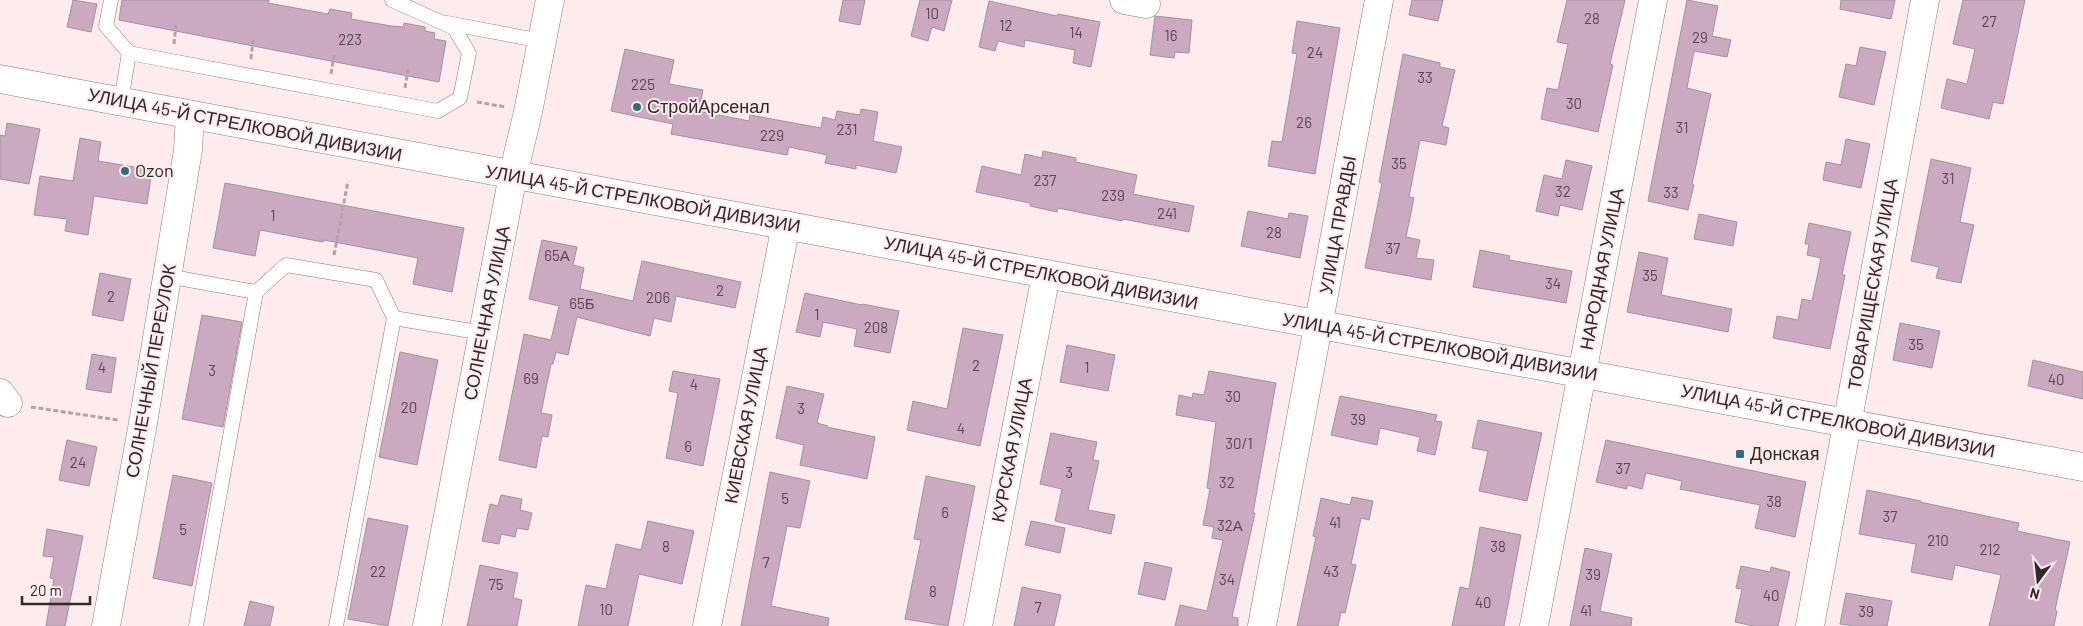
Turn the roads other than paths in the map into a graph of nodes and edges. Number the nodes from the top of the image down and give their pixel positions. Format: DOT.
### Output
graph roads {
  1 [pos="111,0"];
  2 [pos="392,0"];
  3 [pos="550,0"];
  4 [pos="1379,0"];
  5 [pos="1653,0"];
  6 [pos="1925,0"];
  7 [pos="438,21"];
  8 [pos="542,41"];
  9 [pos="130,54"];
  10 [pos="0,79"];
  11 [pos="121,101"];
  12 [pos="190,115"];
  13 [pos="513,175"];
  14 [pos="786,225"];
  15 [pos="1046,275"];
  16 [pos="167,276"];
  17 [pos="256,292"];
  18 [pos="394,318"];
  19 [pos="1319,325"];
  20 [pos="483,333"];
  21 [pos="1582,374"];
  22 [pos="1848,423"];
  23 [pos="2083,467"];
  24 [pos="106,626"];
  25 [pos="196,626"];
  26 [pos="336,626"];
  27 [pos="427,626"];
  28 [pos="707,626"];
  29 [pos="978,626"];
  30 [pos="1262,626"];
  31 [pos="1534,626"];
  32 [pos="1810,626"];
  1 -- 9 [label="lane"];
  2 -- 7 [label="lane"];
  3 -- 8 [label="street, СОЛНЕЧНАЯ УЛИЦА"];
  4 -- 19 [label="street, УЛИЦА ПРАВДЫ"];
  5 -- 21 [label="street, НАРОДНАЯ УЛИЦА"];
  6 -- 22 [label="street, ТОВАРИЩЕСКАЯ УЛИЦА"];
  7 -- 8 [label="lane"];
  7 -- 9 [label="lane"];
  8 -- 13 [label="street, СОЛНЕЧНАЯ УЛИЦА"];
  9 -- 11 [label="lane"];
  10 -- 11 [label="street, УЛИЦА 45-Й СТРЕЛКОВОЙ ДИВИЗИИ"];
  11 -- 12 [label="street, УЛИЦА 45-Й СТРЕЛКОВОЙ ДИВИЗИИ"];
  12 -- 13 [label="street, УЛИЦА 45-Й СТРЕЛКОВОЙ ДИВИЗИИ"];
  12 -- 16 [label="street, СОЛНЕЧНЫЙ ПЕРЕУЛОК"];
  13 -- 14 [label="street, УЛИЦА 45-Й СТРЕЛКОВОЙ ДИВИЗИИ"];
  13 -- 20 [label="street, СОЛНЕЧНАЯ УЛИЦА"];
  14 -- 15 [label="street, УЛИЦА 45-Й СТРЕЛКОВОЙ ДИВИЗИИ"];
  14 -- 28 [label="street, КИЕВСКАЯ УЛИЦА"];
  15 -- 19 [label="street, УЛИЦА 45-Й СТРЕЛКОВОЙ ДИВИЗИИ"];
  15 -- 29 [label="street, КУРСКАЯ УЛИЦА"];
  16 -- 17 [label="lane"];
  16 -- 24 [label="street, СОЛНЕЧНЫЙ ПЕРЕУЛОК"];
  17 -- 18 [label="lane"];
  17 -- 25 [label="lane"];
  18 -- 20 [label="lane"];
  18 -- 26 [label="lane"];
  19 -- 21 [label="street, УЛИЦА 45-Й СТРЕЛКОВОЙ ДИВИЗИИ"];
  19 -- 30 [label="street, УЛИЦА ПРАВДЫ"];
  20 -- 27 [label="street, СОЛНЕЧНАЯ УЛИЦА"];
  21 -- 22 [label="street, УЛИЦА 45-Й СТРЕЛКОВОЙ ДИВИЗИИ"];
  21 -- 31 [label="street, НАРОДНАЯ УЛИЦА"];
  22 -- 23 [label="street, УЛИЦА 45-Й СТРЕЛКОВОЙ ДИВИЗИИ"];
  22 -- 32 [label="street, ТОВАРИЩЕСКАЯ УЛИЦА"];
}
